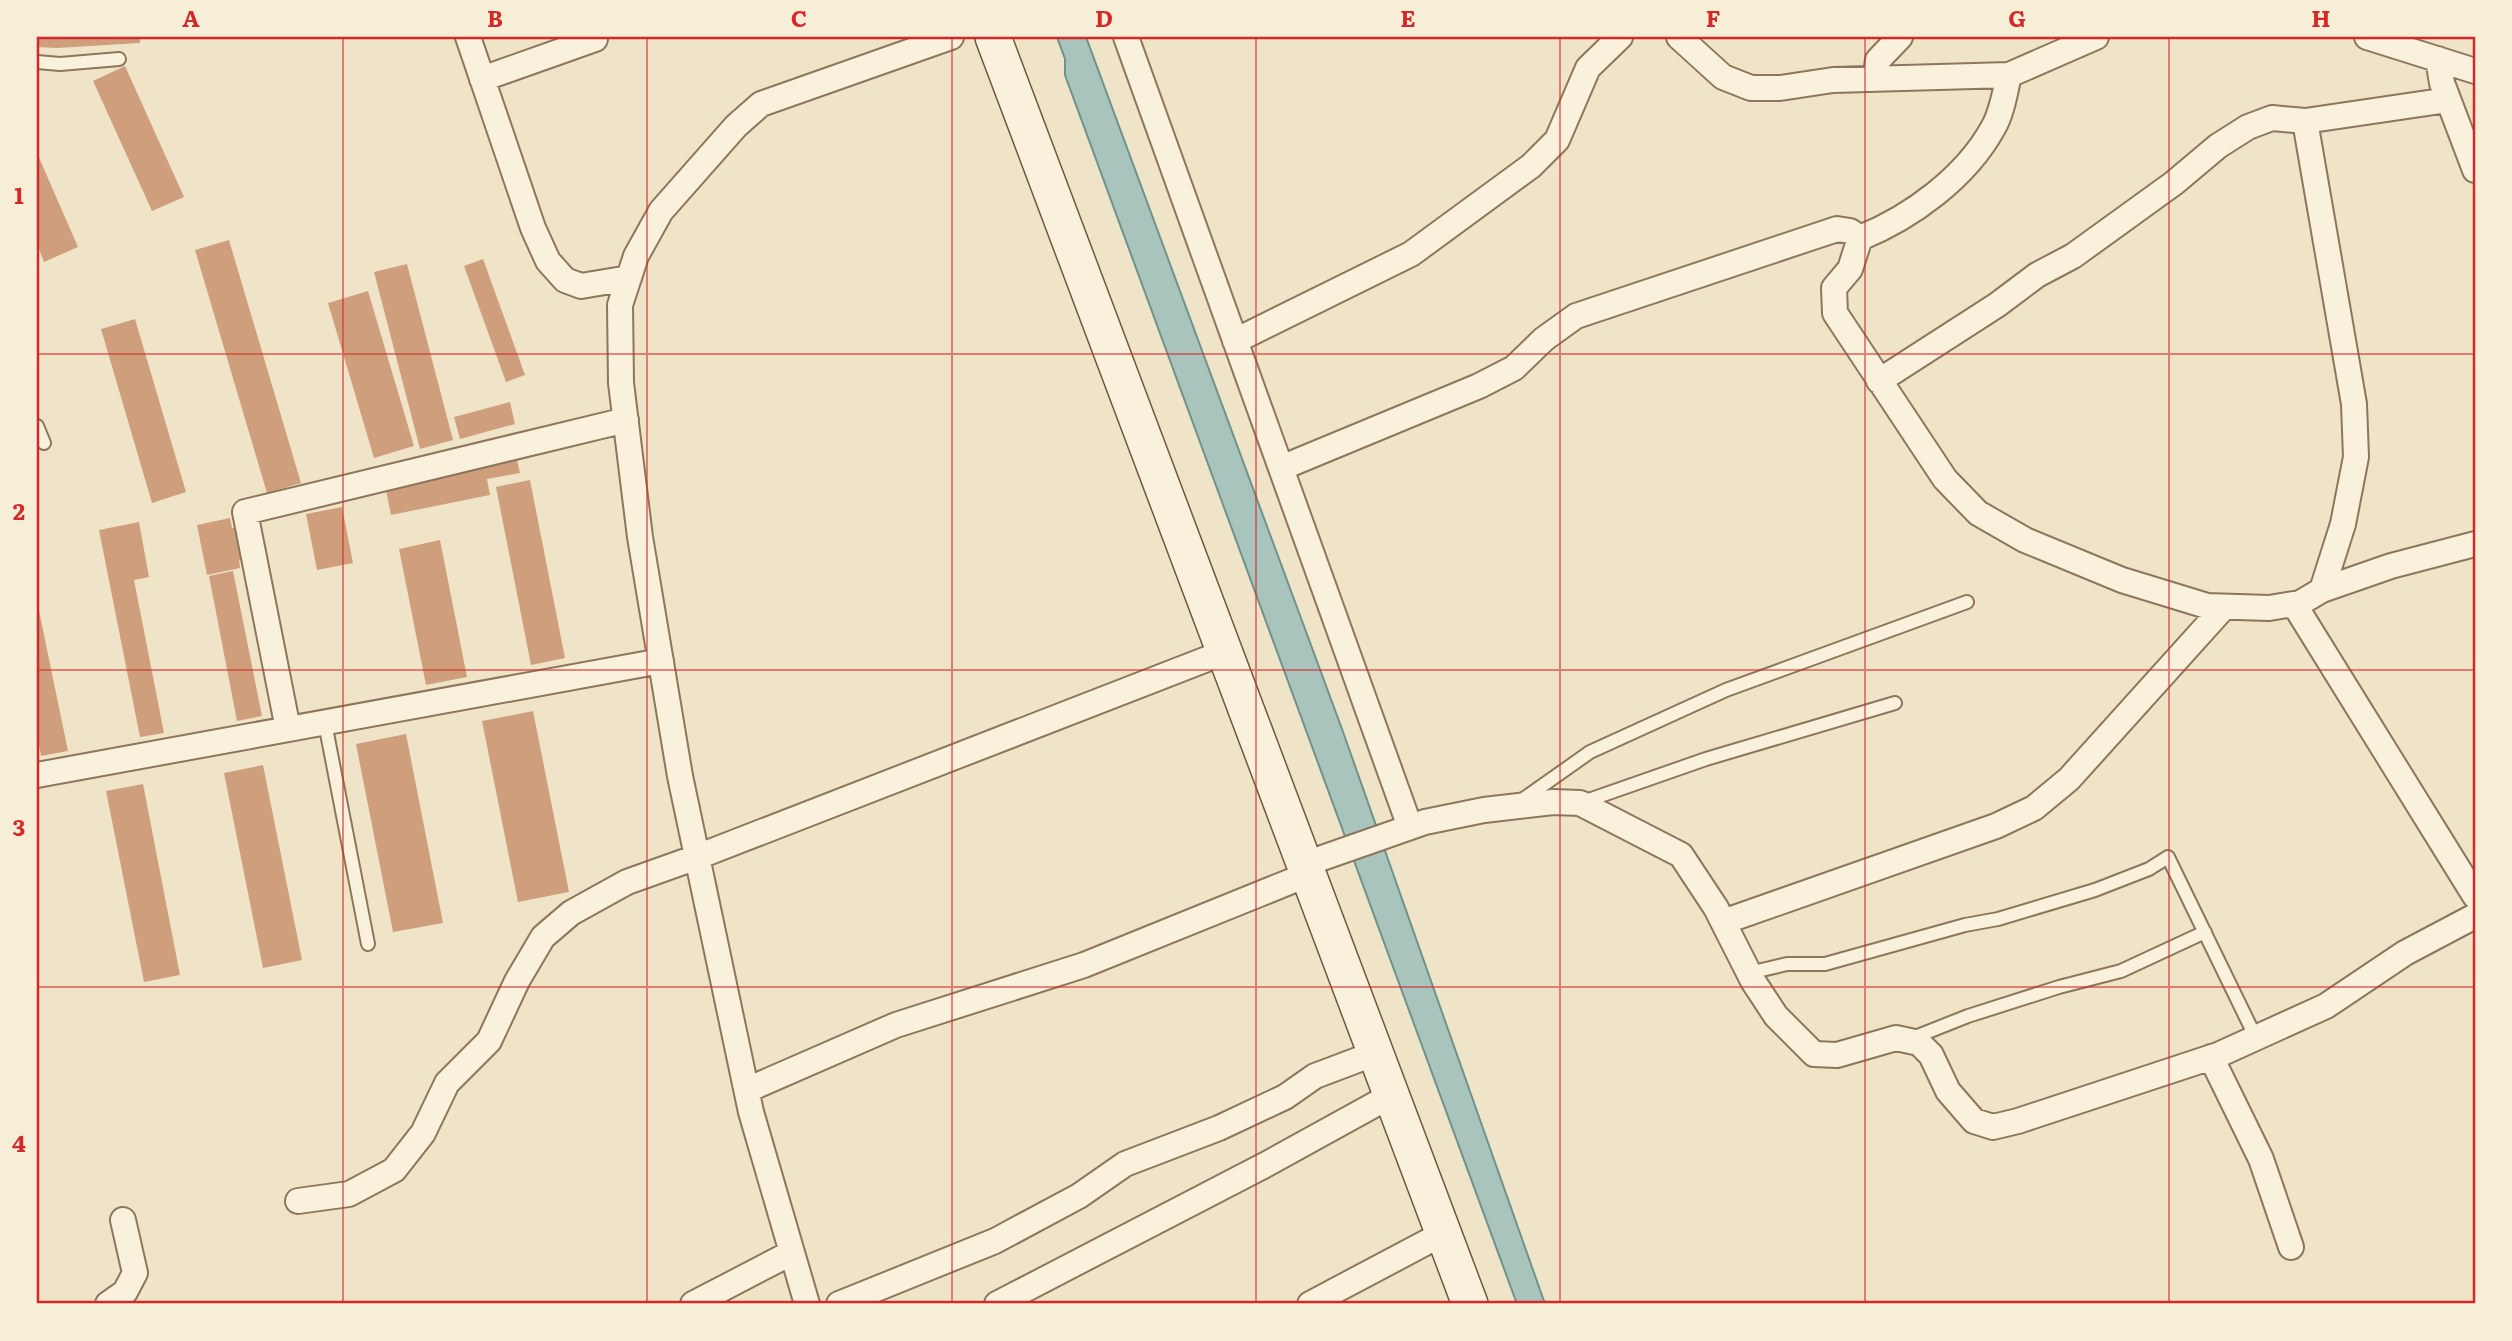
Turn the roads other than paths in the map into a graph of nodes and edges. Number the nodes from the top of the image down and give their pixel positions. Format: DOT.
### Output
graph roads {
  1 [pos="468,37"];
  2 [pos="951,37"];
  3 [pos="993,37"];
  4 [pos="1126,37"];
  5 [pos="1620,37"];
  6 [pos="1679,37"];
  7 [pos="1900,37"];
  8 [pos="2096,37"];
  9 [pos="2367,37"];
  10 [pos="595,39"];
  11 [pos="119,59"];
  12 [pos="2438,59"];
  13 [pos="37,62"];
  14 [pos="2475,71"];
  15 [pos="2009,75"];
  16 [pos="482,79"];
  17 [pos="1875,79"];
  18 [pos="2448,100"];
  19 [pos="2305,121"];
  20 [pos="2475,170"];
  21 [pos="1860,237"];
  22 [pos="629,278"];
  23 [pos="1236,341"];
  24 [pos="1879,381"];
  25 [pos="626,420"];
  26 [pos="37,426"];
  27 [pos="44,443"];
  28 [pos="1281,468"];
  29 [pos="2475,544"];
  30 [pos="2322,590"];
  31 [pos="1967,602"];
  32 [pos="2294,604"];
  33 [pos="2224,607"];
  34 [pos="1225,652"];
  35 [pos="661,662"];
  36 [pos="1895,703"];
  37 [pos="325,723"];
  38 [pos="288,729"];
  39 [pos="37,775"];
  40 [pos="1580,803"];
  41 [pos="1514,807"];
  42 [pos="1410,827"];
  43 [pos="697,857"];
  44 [pos="1307,869"];
  45 [pos="2475,896"];
  46 [pos="2475,916"];
  47 [pos="1723,922"];
  48 [pos="2204,932"];
  49 [pos="368,944"];
  50 [pos="1749,973"];
  51 [pos="2256,1038"];
  52 [pos="1906,1040"];
  53 [pos="1376,1053"];
  54 [pos="2211,1057"];
  55 [pos="747,1090"];
  56 [pos="1392,1095"];
  57 [pos="298,1201"];
  58 [pos="123,1220"];
  59 [pos="1444,1233"];
  60 [pos="2291,1247"];
  61 [pos="791,1253"];
  62 [pos="108,1304"];
  63 [pos="693,1304"];
  64 [pos="807,1304"];
  65 [pos="839,1304"];
  66 [pos="997,1304"];
  67 [pos="1310,1304"];
  68 [pos="1470,1304"];
  1 -- 16 [label="street"];
  2 -- 22 [label="street"];
  3 -- 34 [label="main road"];
  4 -- 23 [label="street"];
  5 -- 23 [label="street"];
  6 -- 17 [label="street"];
  7 -- 17 [label="street"];
  8 -- 15 [label="street"];
  9 -- 12 [label="street"];
  10 -- 16 [label="street"];
  11 -- 13 [label="lane"];
  12 -- 14 [label="street"];
  12 -- 18 [label="street"];
  15 -- 17 [label="street"];
  15 -- 21 [label="street"];
  16 -- 22 [label="street"];
  18 -- 19 [label="street"];
  18 -- 20 [label="street"];
  19 -- 24 [label="street"];
  19 -- 30 [label="street"];
  21 -- 24 [label="street"];
  21 -- 28 [label="street"];
  22 -- 25 [label="street"];
  23 -- 28 [label="street"];
  24 -- 33 [label="street"];
  25 -- 35 [label="street"];
  25 -- 38 [label="street"];
  26 -- 27 [label="lane"];
  28 -- 42 [label="street"];
  29 -- 30 [label="street"];
  30 -- 32 [label="street"];
  31 -- 41 [label="lane"];
  32 -- 33 [label="street"];
  32 -- 45 [label="street"];
  33 -- 47 [label="street"];
  34 -- 43 [label="street"];
  34 -- 44 [label="main road"];
  35 -- 37 [label="street"];
  35 -- 43 [label="street"];
  36 -- 40 [label="lane"];
  37 -- 38 [label="street"];
  37 -- 49 [label="lane"];
  38 -- 39 [label="street"];
  40 -- 41 [label="street"];
  40 -- 47 [label="street"];
  41 -- 42 [label="street"];
  42 -- 44 [label="street"];
  43 -- 55 [label="street"];
  43 -- 57 [label="street"];
  44 -- 53 [label="main road"];
  44 -- 55 [label="street"];
  46 -- 51 [label="street"];
  47 -- 50 [label="street"];
  48 -- 50 [label="lane"];
  48 -- 51 [label="lane"];
  48 -- 52 [label="lane"];
  50 -- 52 [label="street"];
  51 -- 54 [label="street"];
  52 -- 54 [label="street"];
  53 -- 56 [label="main road"];
  53 -- 65 [label="street"];
  54 -- 60 [label="street"];
  55 -- 61 [label="street"];
  56 -- 59 [label="main road"];
  56 -- 66 [label="street"];
  58 -- 62 [label="street"];
  59 -- 67 [label="street"];
  59 -- 68 [label="main road"];
  61 -- 63 [label="street"];
  61 -- 64 [label="street"];
}
